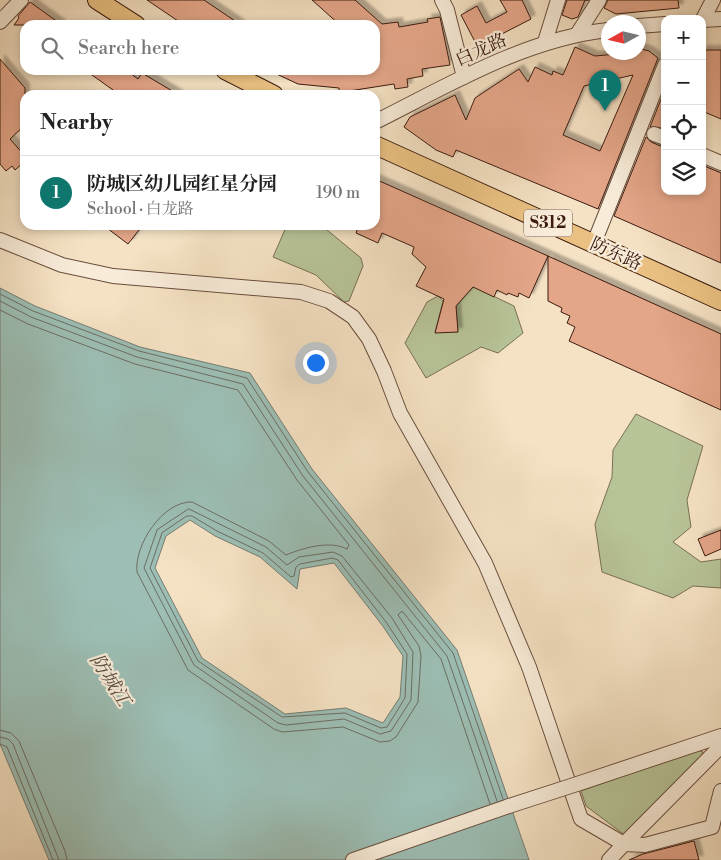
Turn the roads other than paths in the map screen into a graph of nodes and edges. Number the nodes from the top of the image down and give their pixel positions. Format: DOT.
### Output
graph roads {
  1 [pos="21,0"];
  2 [pos="97,0"];
  3 [pos="442,0"];
  4 [pos="558,0"];
  5 [pos="600,0"];
  6 [pos="713,0"];
  7 [pos="705,15"];
  8 [pos="721,19"];
  9 [pos="128,20"];
  10 [pos="706,20"];
  11 [pos="0,22"];
  12 [pos="661,24"];
  13 [pos="646,25"];
  14 [pos="601,31"];
  15 [pos="578,33"];
  16 [pos="545,42"];
  17 [pos="234,75"];
  18 [pos="661,75"];
  19 [pos="464,77"];
  20 [pos="264,90"];
  21 [pos="380,119"];
  22 [pos="380,147"];
  23 [pos="706,157"];
  24 [pos="721,163"];
  25 [pos="0,240"];
  26 [pos="594,243"];
  27 [pos="721,301"];
  28 [pos="721,736"];
  29 [pos="721,746"];
  30 [pos="721,791"];
  31 [pos="624,844"];
  32 [pos="353,860"];
  33 [pos="609,860"];
  1 -- 11 [label="street"];
  2 -- 9 [label="main road"];
  3 -- 19 [label="street"];
  4 -- 16 [label="street"];
  5 -- 15 [label="street"];
  6 -- 7 [label="street"];
  8 -- 10 [label="street"];
  12 -- 13 [label="street"];
  14 -- 15 [label="street, 白龙路"];
  15 -- 16 [label="street, 白龙路"];
  16 -- 19 [label="street, 白龙路"];
  17 -- 20 [label="main road"];
  18 -- 26 [label="street"];
  19 -- 21 [label="street, 白龙路"];
  22 -- 26 [label="main road, 防东路 / S312"];
  23 -- 24 [label="street"];
  25 -- 31 [label="street"];
  26 -- 27 [label="main road, 防东路 / S312"];
  28 -- 32 [label="street, bridge"];
  29 -- 31 [label="street"];
  30 -- 31 [label="street"];
  31 -- 33 [label="street"];
}
